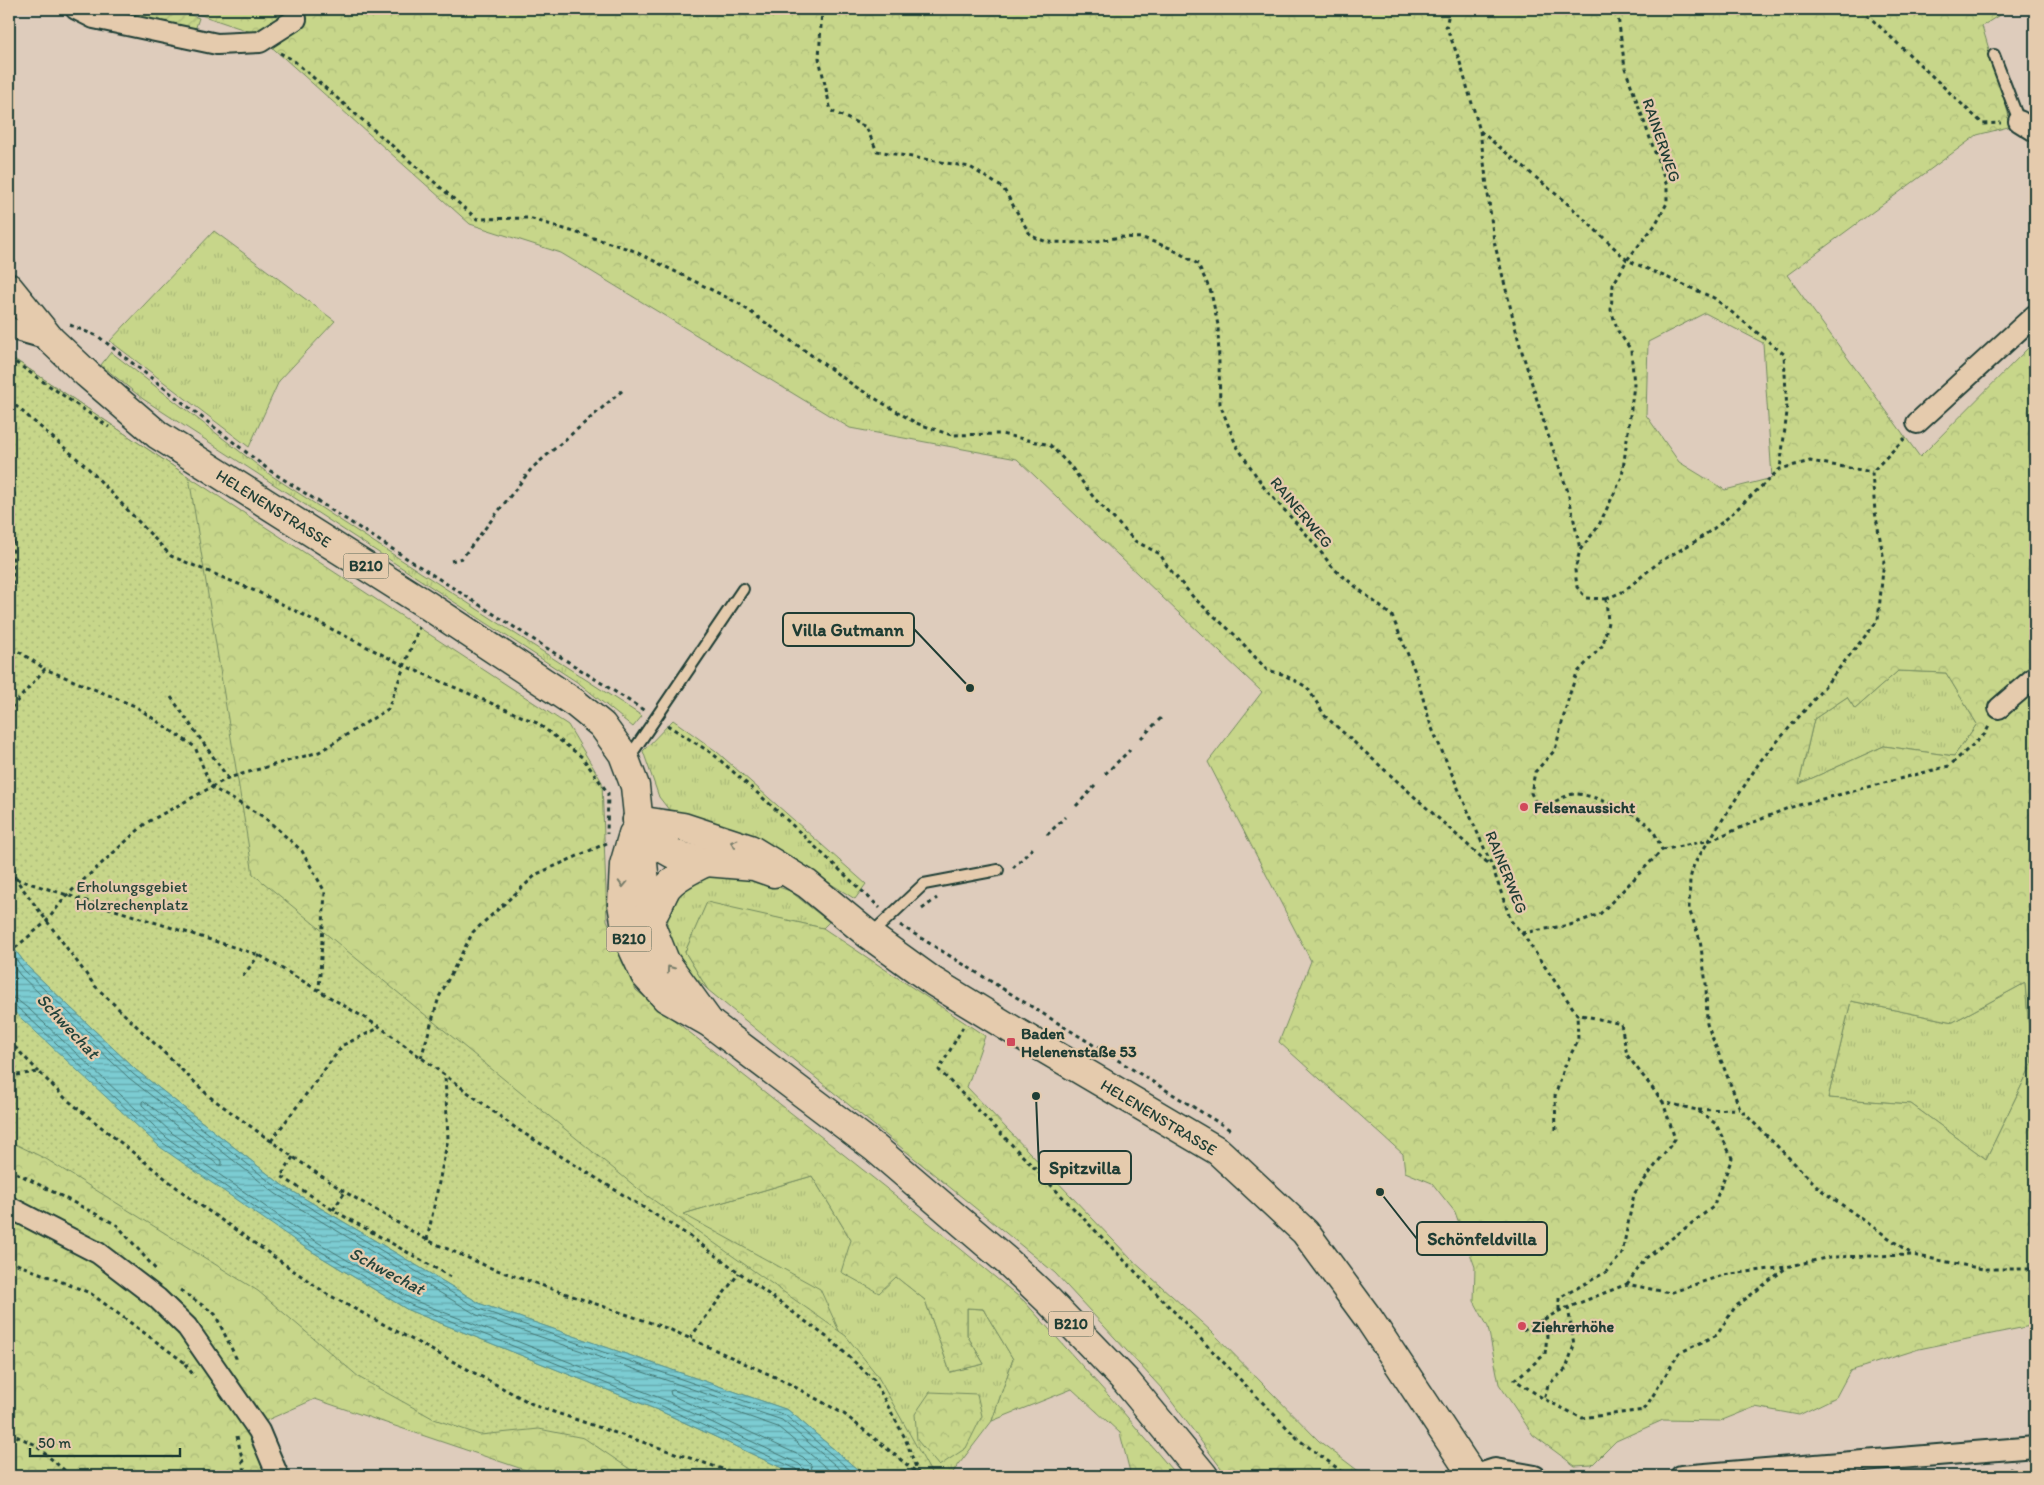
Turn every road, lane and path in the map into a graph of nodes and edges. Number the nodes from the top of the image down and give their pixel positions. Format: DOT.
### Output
graph roads {
  1 [pos="76,9"];
  2 [pos="822,9"];
  3 [pos="1450,9"];
  4 [pos="1617,9"];
  5 [pos="1861,9"];
  6 [pos="296,19"];
  7 [pos="260,42"];
  8 [pos="1994,55"];
  9 [pos="2027,126"];
  10 [pos="1480,131"];
  11 [pos="9,252"];
  12 [pos="1627,260"];
  13 [pos="12,277"];
  14 [pos="2035,315"];
  15 [pos="9,328"];
  16 [pos="60,332"];
  17 [pos="9,339"];
  18 [pos="9,358"];
  19 [pos="623,390"];
  20 [pos="9,400"];
  21 [pos="1917,423"];
  22 [pos="112,429"];
  23 [pos="9,453"];
  24 [pos="1780,470"];
  25 [pos="1872,472"];
  26 [pos="1580,550"];
  27 [pos="451,561"];
  28 [pos="743,590"];
  29 [pos="1606,599"];
  30 [pos="427,605"];
  31 [pos="12,647"];
  32 [pos="403,665"];
  33 [pos="45,669"];
  34 [pos="2035,677"];
  35 [pos="171,697"];
  36 [pos="11,708"];
  37 [pos="1999,708"];
  38 [pos="1162,717"];
  39 [pos="656,718"];
  40 [pos="1141,738"];
  41 [pos="1130,750"];
  42 [pos="626,762"];
  43 [pos="1105,774"];
  44 [pos="228,778"];
  45 [pos="1095,786"];
  46 [pos="211,787"];
  47 [pos="1076,806"];
  48 [pos="1064,817"];
  49 [pos="637,820"];
  50 [pos="1047,835"];
  51 [pos="1711,840"];
  52 [pos="1662,850"];
  53 [pos="706,862"];
  54 [pos="1492,866"];
  55 [pos="9,870"];
  56 [pos="998,870"];
  57 [pos="16,879"];
  58 [pos="807,884"];
  59 [pos="68,895"];
  60 [pos="889,917"];
  61 [pos="649,921"];
  62 [pos="46,922"];
  63 [pos="1522,933"];
  64 [pos="869,935"];
  65 [pos="9,953"];
  66 [pos="259,955"];
  67 [pos="244,976"];
  68 [pos="319,991"];
  69 [pos="974,1007"];
  70 [pos="1577,1014"];
  71 [pos="710,1023"];
  72 [pos="380,1027"];
  73 [pos="9,1041"];
  74 [pos="421,1058"];
  75 [pos="38,1072"];
  76 [pos="444,1075"];
  77 [pos="9,1076"];
  78 [pos="1663,1102"];
  79 [pos="1740,1109"];
  80 [pos="1697,1110"];
  81 [pos="1556,1130"];
  82 [pos="1235,1134"];
  83 [pos="271,1141"];
  84 [pos="293,1157"];
  85 [pos="345,1192"];
  86 [pos="9,1207"];
  87 [pos="333,1210"];
  88 [pos="426,1240"];
  89 [pos="1913,1255"];
  90 [pos="9,1261"];
  91 [pos="1786,1267"];
  92 [pos="2035,1269"];
  93 [pos="739,1272"];
  94 [pos="451,1277"];
  95 [pos="1627,1284"];
  96 [pos="1568,1307"];
  97 [pos="1559,1311"];
  98 [pos="1541,1320"];
  99 [pos="1524,1331"];
  100 [pos="690,1339"];
  101 [pos="181,1360"];
  102 [pos="1544,1399"];
  103 [pos="235,1431"];
  104 [pos="9,1433"];
  105 [pos="2035,1447"];
  106 [pos="918,1473"];
  107 [pos="71,1476"];
  108 [pos="246,1476"];
  109 [pos="278,1476"];
  110 [pos="743,1476"];
  111 [pos="921,1476"];
  112 [pos="1204,1476"];
  113 [pos="1348,1476"];
  114 [pos="1473,1476"];
  115 [pos="1535,1476"];
  116 [pos="1681,1476"];
  1 -- 7 [label="street"];
  2 -- 54 [label="path, RAINERWEG"];
  3 -- 10 [label="path"];
  4 -- 12 [label="path, RAINERWEG"];
  5 -- 9 [label="path"];
  6 -- 7 [label="street"];
  7 -- 54 [label="path"];
  8 -- 9 [label="lane"];
  10 -- 12 [label="path"];
  10 -- 26 [label="path"];
  11 -- 13 [label="path"];
  12 -- 24 [label="path"];
  12 -- 26 [label="path, RAINERWEG"];
  13 -- 16 [label="main road, HELENENSTRASSE / B210"];
  14 -- 21 [label="street"];
  15 -- 16 [label="street"];
  16 -- 17 [label="street"];
  16 -- 30 [label="main road, HELENENSTRASSE / B210"];
  16 -- 39 [label="path"];
  18 -- 22 [label="path"];
  19 -- 27 [label="path"];
  20 -- 32 [label="path"];
  21 -- 25 [label="path"];
  23 -- 31 [label="path"];
  24 -- 25 [label="path"];
  24 -- 29 [label="path"];
  25 -- 51 [label="path"];
  26 -- 29 [label="path, RAINERWEG"];
  28 -- 39 [label="lane"];
  29 -- 52 [label="path"];
  30 -- 32 [label="path"];
  30 -- 42 [label="main road, HELENENSTRASSE / B210"];
  31 -- 33 [label="path"];
  31 -- 36 [label="path"];
  32 -- 44 [label="path"];
  32 -- 74 [label="path"];
  33 -- 36 [label="path"];
  33 -- 46 [label="path"];
  34 -- 37 [label="street"];
  35 -- 44 [label="path"];
  36 -- 57 [label="path"];
  37 -- 51 [label="path"];
  38 -- 40 [label="path"];
  39 -- 42 [label="lane"];
  39 -- 60 [label="path"];
  41 -- 43 [label="path"];
  42 -- 49 [label="main road, HELENENSTRASSE / B210"];
  44 -- 46 [label="path"];
  45 -- 47 [label="path"];
  46 -- 59 [label="path"];
  46 -- 68 [label="path"];
  48 -- 50 [label="path"];
  49 -- 53 [label="main road, HELENENSTRASSE"];
  58 -- 49 [label="main road, HELENENSTRASSE, one-way"];
  49 -- 61 [label="main road, HELENENSTRASSE / B210"];
  49 -- 71 [label="main road, B210, one-way"];
  51 -- 52 [label="path"];
  51 -- 79 [label="path"];
  52 -- 63 [label="path, RAINERWEG"];
  53 -- 58 [label="main road, HELENENSTRASSE"];
  53 -- 61 [label="main road"];
  54 -- 63 [label="path, RAINERWEG"];
  55 -- 57 [label="path"];
  56 -- 60 [label="lane"];
  57 -- 59 [label="path"];
  57 -- 62 [label="path"];
  58 -- 64 [label="main road, HELENENSTRASSE"];
  59 -- 62 [label="path"];
  59 -- 66 [label="path"];
  60 -- 64 [label="lane"];
  60 -- 82 [label="path"];
  71 -- 61 [label="main road, B210, one-way"];
  62 -- 65 [label="path"];
  62 -- 83 [label="path"];
  63 -- 70 [label="path"];
  64 -- 69 [label="main road, HELENENSTRASSE"];
  66 -- 67 [label="path"];
  66 -- 68 [label="path"];
  68 -- 72 [label="path"];
  69 -- 113 [label="path"];
  69 -- 114 [label="main road, HELENENSTRASSE"];
  70 -- 78 [label="path"];
  70 -- 81 [label="path"];
  71 -- 112 [label="main road, B210"];
  72 -- 74 [label="path"];
  72 -- 83 [label="path"];
  73 -- 75 [label="path"];
  74 -- 76 [label="path"];
  75 -- 77 [label="path"];
  75 -- 110 [label="path"];
  76 -- 88 [label="path"];
  76 -- 93 [label="path"];
  78 -- 80 [label="path"];
  78 -- 97 [label="path"];
  79 -- 80 [label="path"];
  79 -- 89 [label="path"];
  80 -- 95 [label="path"];
  83 -- 84 [label="path"];
  84 -- 85 [label="path"];
  84 -- 87 [label="path"];
  85 -- 87 [label="path"];
  85 -- 88 [label="path"];
  86 -- 109 [label="street"];
  87 -- 94 [label="path"];
  88 -- 100 [label="path"];
  89 -- 91 [label="path"];
  89 -- 92 [label="path"];
  90 -- 101 [label="path"];
  91 -- 95 [label="path"];
  91 -- 102 [label="path"];
  93 -- 100 [label="path"];
  93 -- 106 [label="path"];
  95 -- 96 [label="path"];
  96 -- 97 [label="path"];
  96 -- 102 [label="path"];
  97 -- 98 [label="path"];
  98 -- 99 [label="path"];
  98 -- 102 [label="path"];
  100 -- 106 [label="path"];
  103 -- 108 [label="path"];
  104 -- 107 [label="path"];
  105 -- 116 [label="street"];
  106 -- 111 [label="path"];
  114 -- 115 [label="street"];
}
